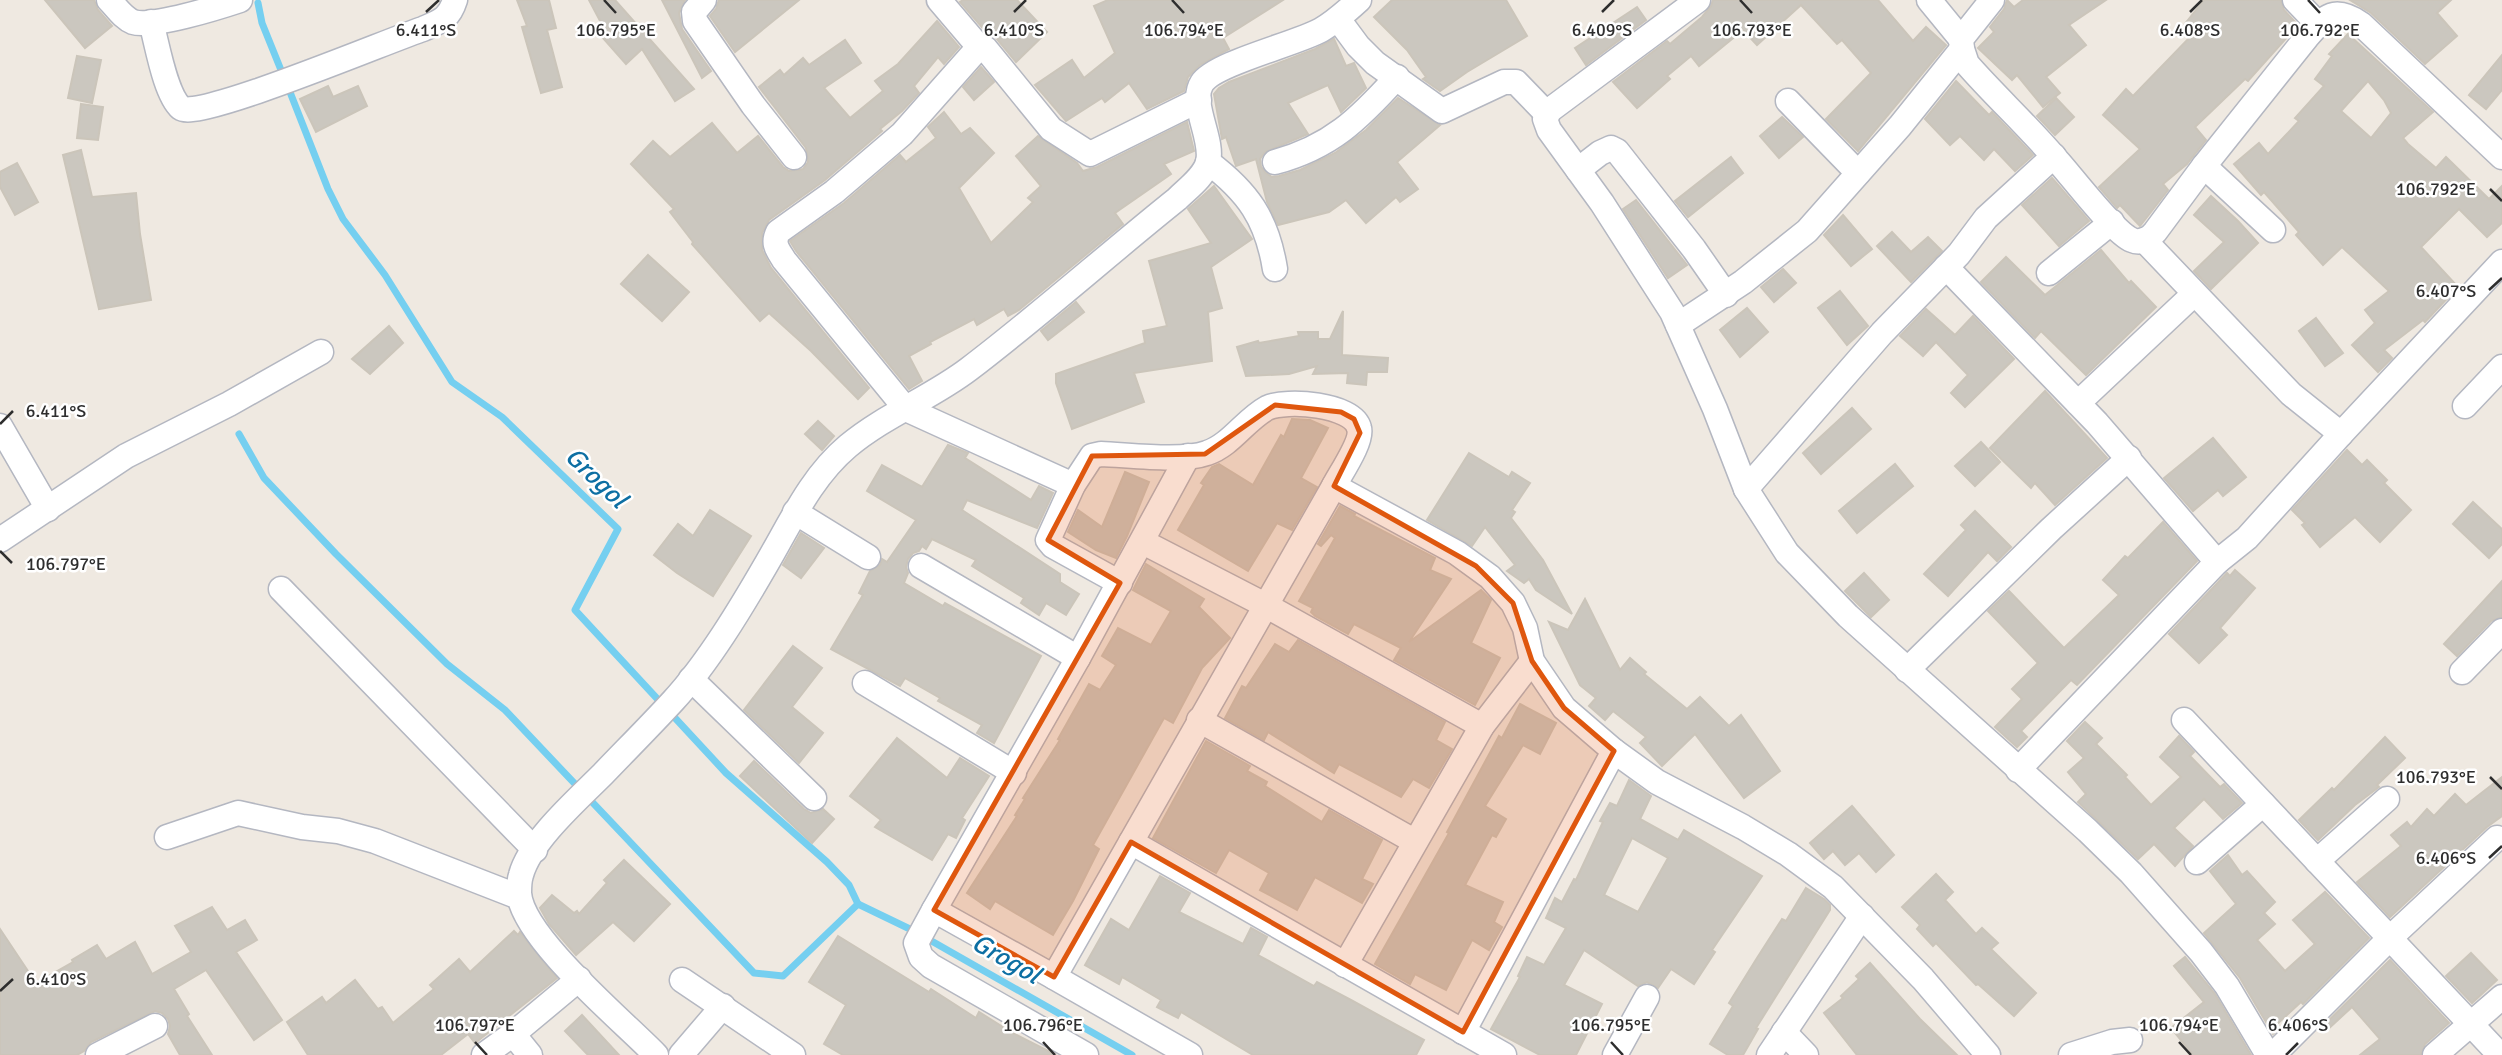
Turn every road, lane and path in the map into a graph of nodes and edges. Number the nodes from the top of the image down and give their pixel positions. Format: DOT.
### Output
graph roads {
  1 [pos="109,0"];
  2 [pos="240,0"];
  3 [pos="455,0"];
  4 [pos="704,0"];
  5 [pos="939,0"];
  6 [pos="1359,0"];
  7 [pos="1698,0"];
  8 [pos="1928,0"];
  9 [pos="1992,0"];
  10 [pos="2295,0"];
  11 [pos="1338,19"];
  12 [pos="151,22"];
  13 [pos="2318,24"];
  14 [pos="1961,44"];
  15 [pos="979,47"];
  16 [pos="1397,78"];
  17 [pos="1199,100"];
  18 [pos="1788,101"];
  19 [pos="1546,113"];
  20 [pos="2054,156"];
  21 [pos="794,157"];
  22 [pos="2502,157"];
  23 [pos="1208,162"];
  24 [pos="1275,162"];
  25 [pos="2204,166"];
  26 [pos="1578,170"];
  27 [pos="1858,173"];
  28 [pos="2112,222"];
  29 [pos="2273,230"];
  30 [pos="2144,240"];
  31 [pos="2502,262"];
  32 [pos="1946,267"];
  33 [pos="1275,270"];
  34 [pos="2049,273"];
  35 [pos="2194,294"];
  36 [pos="1726,295"];
  37 [pos="1678,325"];
  38 [pos="321,352"];
  39 [pos="2502,367"];
  40 [pos="2078,403"];
  41 [pos="2465,406"];
  42 [pos="906,409"];
  43 [pos="0,426"];
  44 [pos="2341,434"];
  45 [pos="1188,456"];
  46 [pos="2129,458"];
  47 [pos="1073,485"];
  48 [pos="1334,486"];
  49 [pos="1746,489"];
  50 [pos="48,509"];
  51 [pos="795,512"];
  52 [pos="0,540"];
  53 [pos="1143,542"];
  54 [pos="868,556"];
  55 [pos="2217,562"];
  56 [pos="921,566"];
  57 [pos="1120,583"];
  58 [pos="281,589"];
  59 [pos="1265,605"];
  60 [pos="2502,631"];
  61 [pos="1078,658"];
  62 [pos="1532,661"];
  63 [pos="1907,670"];
  64 [pos="2462,672"];
  65 [pos="865,683"];
  66 [pos="683,688"];
  67 [pos="1199,720"];
  68 [pos="2184,720"];
  69 [pos="1482,726"];
  70 [pos="1614,751"];
  71 [pos="2018,770"];
  72 [pos="1014,772"];
  73 [pos="814,798"];
  74 [pos="2387,799"];
  75 [pos="2263,804"];
  76 [pos="167,837"];
  77 [pos="2497,838"];
  78 [pos="1414,841"];
  79 [pos="1131,842"];
  80 [pos="535,850"];
  81 [pos="2317,861"];
  82 [pos="2197,862"];
  83 [pos="519,897"];
  84 [pos="1862,916"];
  85 [pos="925,926"];
  86 [pos="2390,938"];
  87 [pos="1345,965"];
  88 [pos="1054,977"];
  89 [pos="579,979"];
  90 [pos="682,980"];
  91 [pos="1647,997"];
  92 [pos="2502,997"];
  93 [pos="723,1006"];
  94 [pos="2471,1024"];
  95 [pos="155,1026"];
  96 [pos="1463,1032"];
  97 [pos="1784,1032"];
  98 [pos="513,1034"];
  99 [pos="2130,1040"];
  100 [pos="98,1055"];
  101 [pos="484,1055"];
  102 [pos="530,1055"];
  103 [pos="656,1055"];
  104 [pos="681,1055"];
  105 [pos="793,1055"];
  106 [pos="1086,1055"];
  107 [pos="1190,1055"];
  108 [pos="1504,1055"];
  109 [pos="1615,1055"];
  110 [pos="1769,1055"];
  111 [pos="1806,1055"];
  112 [pos="1988,1055"];
  113 [pos="2071,1055"];
  114 [pos="2271,1055"];
  115 [pos="2435,1055"];
  116 [pos="2500,1055"];
  1 -- 12 [label="street"];
  2 -- 12 [label="street"];
  3 -- 12 [label="street"];
  4 -- 21 [label="street"];
  5 -- 15 [label="street"];
  6 -- 11 [label="street"];
  7 -- 19 [label="street"];
  8 -- 14 [label="street"];
  9 -- 14 [label="street"];
  10 -- 13 [label="street"];
  11 -- 16 [label="street"];
  11 -- 17 [label="street"];
  13 -- 22 [label="street"];
  13 -- 25 [label="street"];
  14 -- 20 [label="street"];
  14 -- 27 [label="street"];
  15 -- 17 [label="street"];
  15 -- 42 [label="street"];
  16 -- 19 [label="street"];
  16 -- 24 [label="street"];
  17 -- 23 [label="street"];
  18 -- 27 [label="street"];
  19 -- 26 [label="street"];
  20 -- 28 [label="street"];
  20 -- 32 [label="street"];
  23 -- 33 [label="street"];
  23 -- 42 [label="street"];
  25 -- 29 [label="street"];
  25 -- 30 [label="street"];
  26 -- 36 [label="street"];
  26 -- 37 [label="street"];
  27 -- 36 [label="street"];
  28 -- 30 [label="street"];
  28 -- 34 [label="street"];
  30 -- 35 [label="street"];
  31 -- 44 [label="street"];
  32 -- 40 [label="street"];
  32 -- 49 [label="street"];
  35 -- 40 [label="street"];
  35 -- 44 [label="street"];
  36 -- 37 [label="street"];
  37 -- 49 [label="street"];
  38 -- 50 [label="street"];
  39 -- 41 [label="street"];
  40 -- 46 [label="street"];
  42 -- 47 [label="street"];
  42 -- 51 [label="street"];
  43 -- 50 [label="street"];
  44 -- 55 [label="street"];
  45 -- 47 [label="street"];
  45 -- 48 [label="street"];
  45 -- 53 [label="street"];
  46 -- 55 [label="street"];
  46 -- 63 [label="street"];
  47 -- 57 [label="street"];
  48 -- 59 [label="street"];
  48 -- 62 [label="street"];
  49 -- 63 [label="street"];
  50 -- 52 [label="street"];
  51 -- 54 [label="street"];
  51 -- 66 [label="street"];
  53 -- 57 [label="street"];
  53 -- 59 [label="street"];
  55 -- 71 [label="street"];
  56 -- 61 [label="street"];
  57 -- 61 [label="street"];
  58 -- 80 [label="street"];
  59 -- 67 [label="street"];
  59 -- 69 [label="street"];
  60 -- 64 [label="street"];
  61 -- 72 [label="street"];
  62 -- 69 [label="street"];
  62 -- 70 [label="street"];
  63 -- 71 [label="street"];
  65 -- 72 [label="street"];
  66 -- 73 [label="street"];
  66 -- 80 [label="street"];
  67 -- 78 [label="street"];
  67 -- 79 [label="street"];
  68 -- 75 [label="street"];
  69 -- 78 [label="street"];
  70 -- 84 [label="street"];
  70 -- 96 [label="street"];
  71 -- 114 [label="street"];
  72 -- 85 [label="street"];
  74 -- 81 [label="street"];
  75 -- 81 [label="street"];
  75 -- 82 [label="street"];
  76 -- 83 [label="street"];
  77 -- 86 [label="street"];
  78 -- 87 [label="street"];
  79 -- 87 [label="street"];
  79 -- 88 [label="street"];
  80 -- 83 [label="street"];
  81 -- 86 [label="street"];
  83 -- 89 [label="street"];
  84 -- 97 [label="street"];
  84 -- 112 [label="street"];
  85 -- 88 [label="street"];
  85 -- 106 [label="street"];
  86 -- 94 [label="street"];
  86 -- 114 [label="street"];
  87 -- 96 [label="street"];
  88 -- 107 [label="street"];
  89 -- 98 [label="street"];
  89 -- 103 [label="street"];
  90 -- 93 [label="street"];
  91 -- 109 [label="street"];
  92 -- 94 [label="street"];
  93 -- 104 [label="street"];
  93 -- 105 [label="street"];
  94 -- 115 [label="street"];
  94 -- 116 [label="street"];
  95 -- 100 [label="street"];
  96 -- 108 [label="street"];
  97 -- 110 [label="street"];
  97 -- 111 [label="street"];
  98 -- 101 [label="street"];
  98 -- 102 [label="street"];
  99 -- 113 [label="street"];
}
